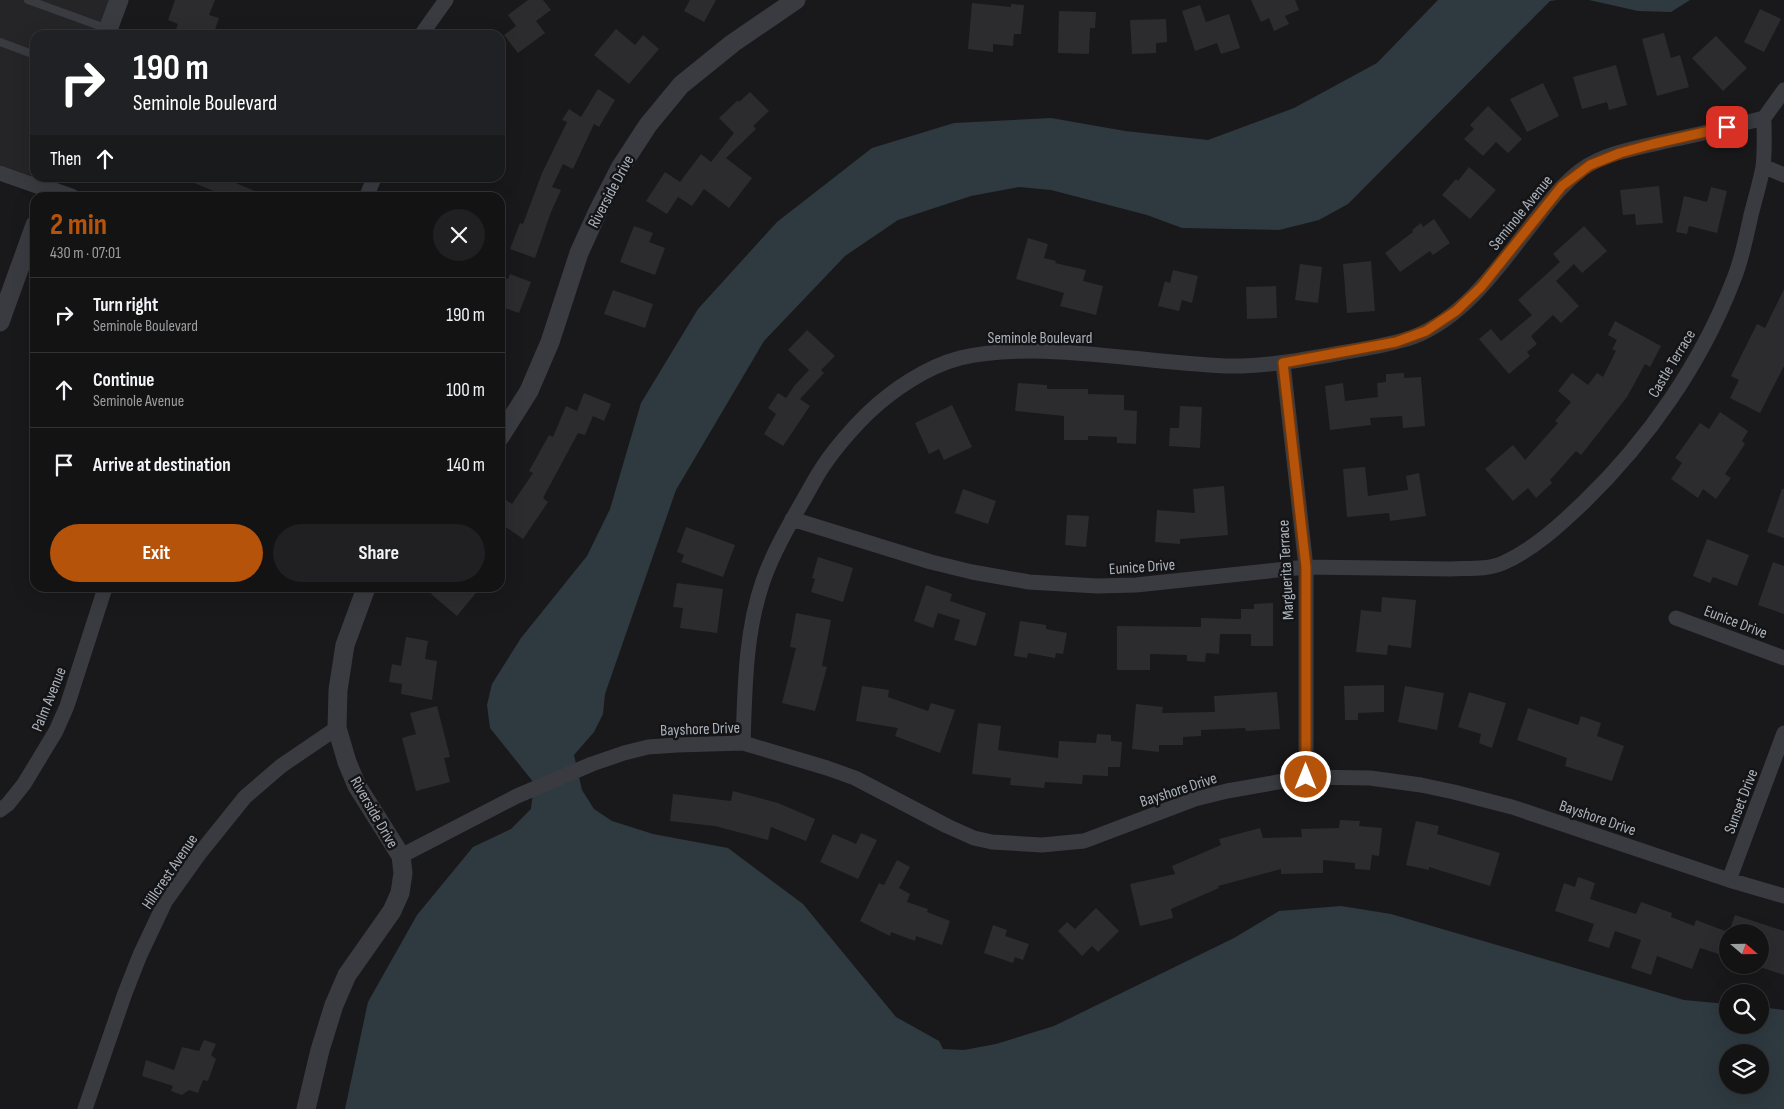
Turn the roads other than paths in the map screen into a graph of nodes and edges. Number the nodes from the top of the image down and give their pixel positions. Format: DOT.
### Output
graph roads {
  1 [pos="28,0"];
  2 [pos="119,0"];
  3 [pos="446,0"];
  4 [pos="796,0"];
  5 [pos="102,30"];
  6 [pos="108,30"];
  7 [pos="425,30"];
  8 [pos="0,42"];
  9 [pos="30,53"];
  10 [pos="1784,90"];
  11 [pos="1764,118"];
  12 [pos="1763,166"];
  13 [pos="0,173"];
  14 [pos="1784,175"];
  15 [pos="49,188"];
  16 [pos="30,239"];
  17 [pos="1481,287"];
  18 [pos="0,322"];
  19 [pos="1283,363"];
  20 [pos="505,429"];
  21 [pos="792,519"];
  22 [pos="1501,564"];
  23 [pos="1306,567"];
  24 [pos="104,592"];
  25 [pos="365,592"];
  26 [pos="1676,618"];
  27 [pos="1784,658"];
  28 [pos="337,728"];
  29 [pos="1784,733"];
  30 [pos="743,743"];
  31 [pos="1306,777"];
  32 [pos="0,810"];
  33 [pos="401,856"];
  34 [pos="1729,880"];
  35 [pos="1784,896"];
  36 [pos="85,1109"];
  37 [pos="306,1109"];
  1 -- 5 [label="lane"];
  2 -- 6 [label="street"];
  3 -- 7 [label="street"];
  4 -- 20 [label="street, Riverside Drive"];
  8 -- 9 [label="lane"];
  10 -- 11 [label="street"];
  11 -- 12 [label="street, Castle Terrace"];
  11 -- 17 [label="street, Seminole Avenue"];
  12 -- 14 [label="street"];
  12 -- 22 [label="street, Castle Terrace"];
  13 -- 15 [label="street"];
  16 -- 18 [label="street"];
  17 -- 19 [label="street, Seminole Boulevard"];
  19 -- 21 [label="street, Seminole Boulevard"];
  19 -- 23 [label="street, Marguerita Terrace"];
  21 -- 23 [label="street, Eunice Drive"];
  21 -- 30 [label="street, Seminole Boulevard"];
  22 -- 23 [label="street, Eunice Drive"];
  23 -- 31 [label="street, Marguerita Terrace"];
  24 -- 32 [label="street, Palm Avenue"];
  25 -- 28 [label="street, Riverside Drive"];
  26 -- 27 [label="street, Eunice Drive"];
  28 -- 33 [label="street, Riverside Drive"];
  28 -- 36 [label="street, Hillcrest Avenue"];
  29 -- 34 [label="street, Sunset Drive"];
  30 -- 31 [label="street, Bayshore Drive"];
  30 -- 33 [label="street, Bayshore Drive"];
  31 -- 34 [label="street, Bayshore Drive"];
  33 -- 37 [label="street, Riverside Drive"];
  34 -- 35 [label="street, Bayshore Drive"];
}
